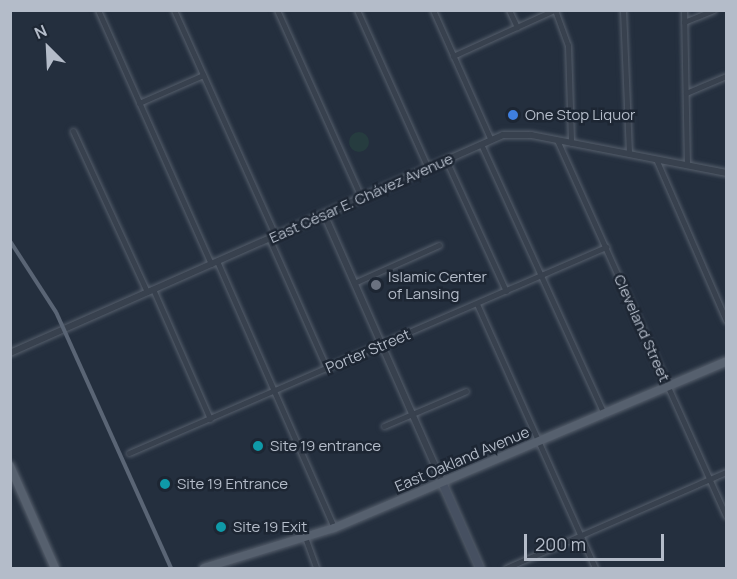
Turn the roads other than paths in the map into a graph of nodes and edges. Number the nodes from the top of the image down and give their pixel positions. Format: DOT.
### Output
graph roads {
  1 [pos="98,10"];
  2 [pos="174,10"];
  3 [pos="278,10"];
  4 [pos="357,10"];
  5 [pos="433,10"];
  6 [pos="509,10"];
  7 [pos="555,10"];
  8 [pos="623,10"];
  9 [pos="684,10"];
  10 [pos="714,10"];
  11 [pos="684,22"];
  12 [pos="517,27"];
  13 [pos="453,56"];
  14 [pos="203,75"];
  15 [pos="726,75"];
  16 [pos="686,93"];
  17 [pos="139,103"];
  18 [pos="73,131"];
  19 [pos="491,140"];
  20 [pos="557,140"];
  21 [pos="571,143"];
  22 [pos="482,144"];
  23 [pos="629,154"];
  24 [pos="656,159"];
  25 [pos="446,160"];
  26 [pos="687,165"];
  27 [pos="428,168"];
  28 [pos="726,173"];
  29 [pos="361,197"];
  30 [pos="324,214"];
  31 [pos="272,237"];
  32 [pos="439,245"];
  33 [pos="606,248"];
  34 [pos="214,263"];
  35 [pos="541,276"];
  36 [pos="354,282"];
  37 [pos="150,291"];
  38 [pos="506,291"];
  39 [pos="477,304"];
  40 [pos="726,320"];
  41 [pos="382,345"];
  42 [pos="10,353"];
  43 [pos="726,362"];
  44 [pos="327,369"];
  45 [pos="668,387"];
  46 [pos="466,391"];
  47 [pos="275,392"];
  48 [pos="412,414"];
  49 [pos="604,414"];
  50 [pos="210,419"];
  51 [pos="384,426"];
  52 [pos="539,441"];
  53 [pos="129,453"];
  54 [pos="10,466"];
  55 [pos="726,472"];
  56 [pos="710,479"];
  57 [pos="442,482"];
  58 [pos="726,516"];
  59 [pos="334,528"];
  60 [pos="581,536"];
  61 [pos="305,537"];
  62 [pos="55,568"];
  63 [pos="204,568"];
  64 [pos="316,568"];
  65 [pos="480,568"];
  66 [pos="506,568"];
  67 [pos="596,568"];
  1 -- 17 [label="street"];
  2 -- 14 [label="street"];
  3 -- 29 [label="street"];
  4 -- 27 [label="street"];
  5 -- 13 [label="street"];
  6 -- 12 [label="street"];
  7 -- 12 [label="street"];
  7 -- 21 [label="street"];
  8 -- 23 [label="street"];
  9 -- 11 [label="street"];
  10 -- 11 [label="street"];
  11 -- 16 [label="street"];
  12 -- 13 [label="street"];
  13 -- 19 [label="street"];
  14 -- 17 [label="street"];
  14 -- 31 [label="street"];
  15 -- 16 [label="street"];
  16 -- 26 [label="street"];
  17 -- 34 [label="street"];
  18 -- 37 [label="street"];
  19 -- 20 [label="street, East César E. Chávez Avenue"];
  19 -- 22 [label="street, East César E. Chávez Avenue"];
  20 -- 21 [label="street, East César E. Chávez Avenue"];
  20 -- 33 [label="street, Cleveland Street"];
  21 -- 23 [label="street, East César E. Chávez Avenue"];
  22 -- 25 [label="street, East César E. Chávez Avenue"];
  22 -- 35 [label="street"];
  23 -- 24 [label="street, East César E. Chávez Avenue"];
  24 -- 26 [label="street, East César E. Chávez Avenue"];
  24 -- 40 [label="street"];
  25 -- 27 [label="street, East César E. Chávez Avenue"];
  25 -- 38 [label="street"];
  26 -- 28 [label="street, East César E. Chávez Avenue"];
  27 -- 29 [label="street, East César E. Chávez Avenue"];
  29 -- 30 [label="street, East César E. Chávez Avenue"];
  30 -- 31 [label="street, East César E. Chávez Avenue"];
  30 -- 36 [label="street"];
  31 -- 34 [label="street, East César E. Chávez Avenue"];
  31 -- 44 [label="street"];
  32 -- 36 [label="street"];
  33 -- 35 [label="street, Porter Street"];
  33 -- 45 [label="street, Cleveland Street"];
  34 -- 37 [label="street, East César E. Chávez Avenue"];
  34 -- 47 [label="street"];
  35 -- 38 [label="street, Porter Street"];
  35 -- 49 [label="street"];
  36 -- 41 [label="street"];
  37 -- 42 [label="street, East César E. Chávez Avenue"];
  37 -- 50 [label="street"];
  38 -- 39 [label="street, Porter Street"];
  39 -- 41 [label="street, Porter Street"];
  39 -- 52 [label="street"];
  41 -- 44 [label="street, Porter Street"];
  41 -- 48 [label="street"];
  43 -- 45 [label="main road, East Oakland Avenue"];
  44 -- 47 [label="street, Porter Street"];
  45 -- 49 [label="main road, East Oakland Avenue"];
  45 -- 56 [label="street, Cleveland Street"];
  46 -- 48 [label="street"];
  47 -- 50 [label="street, Porter Street"];
  47 -- 59 [label="street"];
  48 -- 51 [label="street"];
  48 -- 57 [label="street"];
  49 -- 52 [label="main road, East Oakland Avenue"];
  50 -- 53 [label="street, Porter Street"];
  52 -- 57 [label="main road, East Oakland Avenue"];
  52 -- 60 [label="street"];
  54 -- 62 [label="main road"];
  55 -- 56 [label="street"];
  56 -- 58 [label="street, Cleveland Street"];
  56 -- 60 [label="street"];
  57 -- 59 [label="main road, East Oakland Avenue"];
  57 -- 65 [label="main road"];
  59 -- 61 [label="main road, East Oakland Avenue"];
  60 -- 66 [label="street"];
  60 -- 67 [label="street"];
  61 -- 63 [label="main road, East Oakland Avenue"];
  61 -- 64 [label="street"];
}
